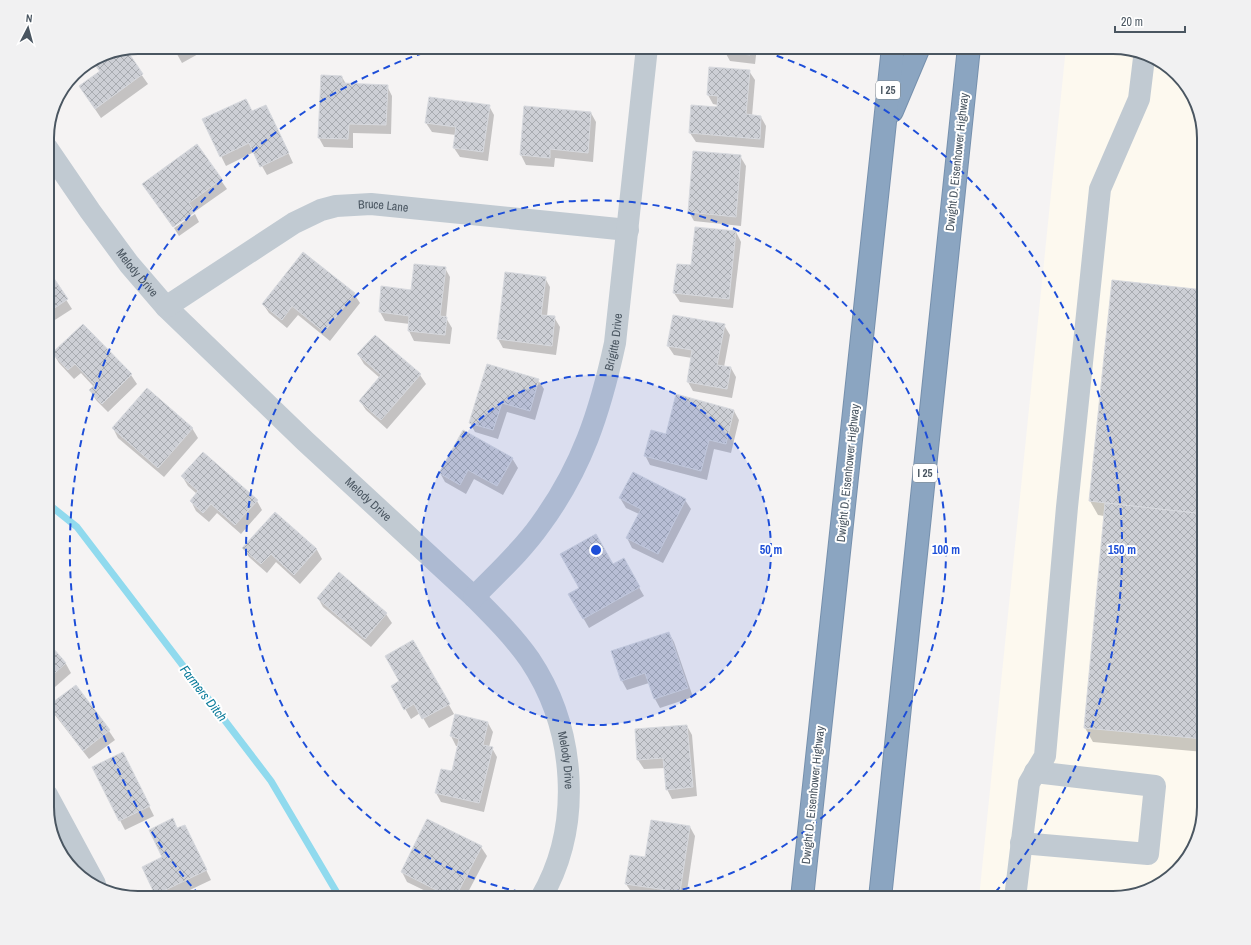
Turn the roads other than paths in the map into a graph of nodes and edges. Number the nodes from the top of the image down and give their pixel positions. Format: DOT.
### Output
graph roads {
  1 [pos="646,54"];
  2 [pos="891,54"];
  3 [pos="916,54"];
  4 [pos="968,54"];
  5 [pos="1144,60"];
  6 [pos="884,132"];
  7 [pos="54,158"];
  8 [pos="628,230"];
  9 [pos="166,307"];
  10 [pos="474,597"];
  11 [pos="1035,772"];
  12 [pos="54,808"];
  13 [pos="1021,843"];
  14 [pos="91,877"];
  15 [pos="546,891"];
  16 [pos="803,891"];
  17 [pos="881,891"];
  18 [pos="1016,891"];
  1 -- 8 [label="street, Brigitte Drive"];
  2 -- 6 [label="highway, Dwight D. Eisenhower Highway / I 25"];
  3 -- 6 [label="highway"];
  4 -- 17 [label="highway, Dwight D. Eisenhower Highway / I 25"];
  5 -- 11 [label="street"];
  6 -- 16 [label="highway, Dwight D. Eisenhower Highway / I 25"];
  7 -- 9 [label="street, Melody Drive"];
  8 -- 9 [label="street, Bruce Lane"];
  8 -- 10 [label="street, Brigitte Drive"];
  9 -- 10 [label="street, Melody Drive"];
  10 -- 15 [label="street, Melody Drive"];
  11 -- 13 [label="street"];
  11 -- 13 [label="street"];
  12 -- 14 [label="street"];
  13 -- 18 [label="street"];
}
